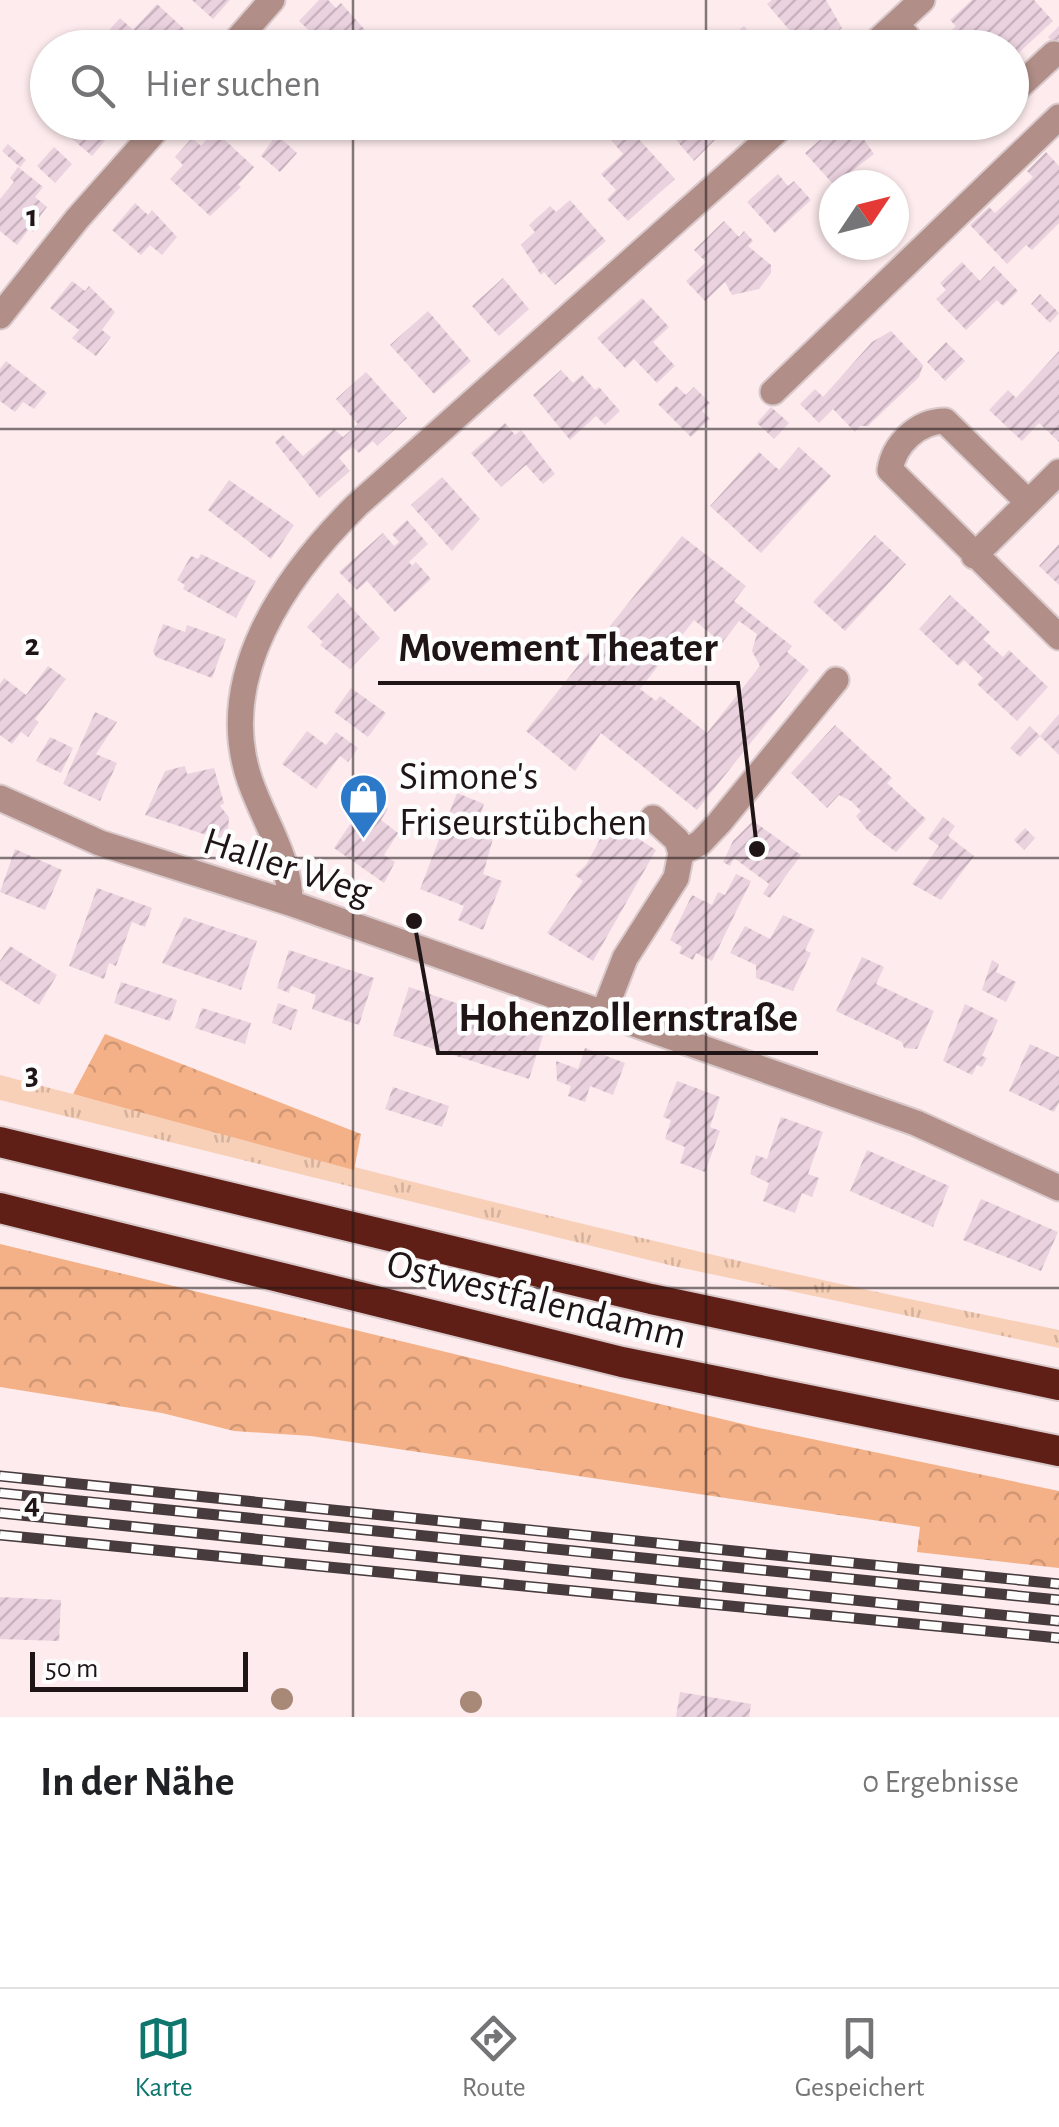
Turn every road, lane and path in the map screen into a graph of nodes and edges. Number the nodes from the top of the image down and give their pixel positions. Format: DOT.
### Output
graph roads {
  1 [pos="272,0"];
  2 [pos="922,0"];
  3 [pos="896,24"];
  4 [pos="246,30"];
  5 [pos="890,30"];
  6 [pos="901,30"];
  7 [pos="1054,54"];
  8 [pos="1029,77"];
  9 [pos="1059,117"];
  10 [pos="147,140"];
  11 [pos="767,140"];
  12 [pos="0,316"];
  13 [pos="773,392"];
  14 [pos="1059,472"];
  15 [pos="1028,502"];
  16 [pos="974,556"];
  17 [pos="1059,637"];
  18 [pos="836,680"];
  19 [pos="0,798"];
  20 [pos="653,818"];
  21 [pos="681,852"];
  22 [pos="290,904"];
  23 [pos="604,1012"];
  24 [pos="0,1142"];
  25 [pos="1059,1188"];
  26 [pos="0,1208"];
  27 [pos="1059,1385"];
  28 [pos="1059,1451"];
  1 -- 4 [label="street"];
  2 -- 3 [label="street"];
  3 -- 5 [label="street"];
  3 -- 6 [label="street"];
  7 -- 8 [label="street"];
  9 -- 13 [label="street"];
  10 -- 12 [label="street"];
  11 -- 22 [label="street"];
  14 -- 15 [label="street"];
  15 -- 16 [label="street"];
  15 -- 16 [label="street"];
  16 -- 17 [label="street"];
  18 -- 21 [label="street"];
  19 -- 22 [label="street, Haller Weg"];
  20 -- 21 [label="street"];
  21 -- 23 [label="street"];
  22 -- 23 [label="street, Haller Weg"];
  23 -- 25 [label="street, Haller Weg"];
  24 -- 27 [label="highway, Ostwestfalendamm"];
  26 -- 28 [label="highway, Ostwestfalendamm"];
}
